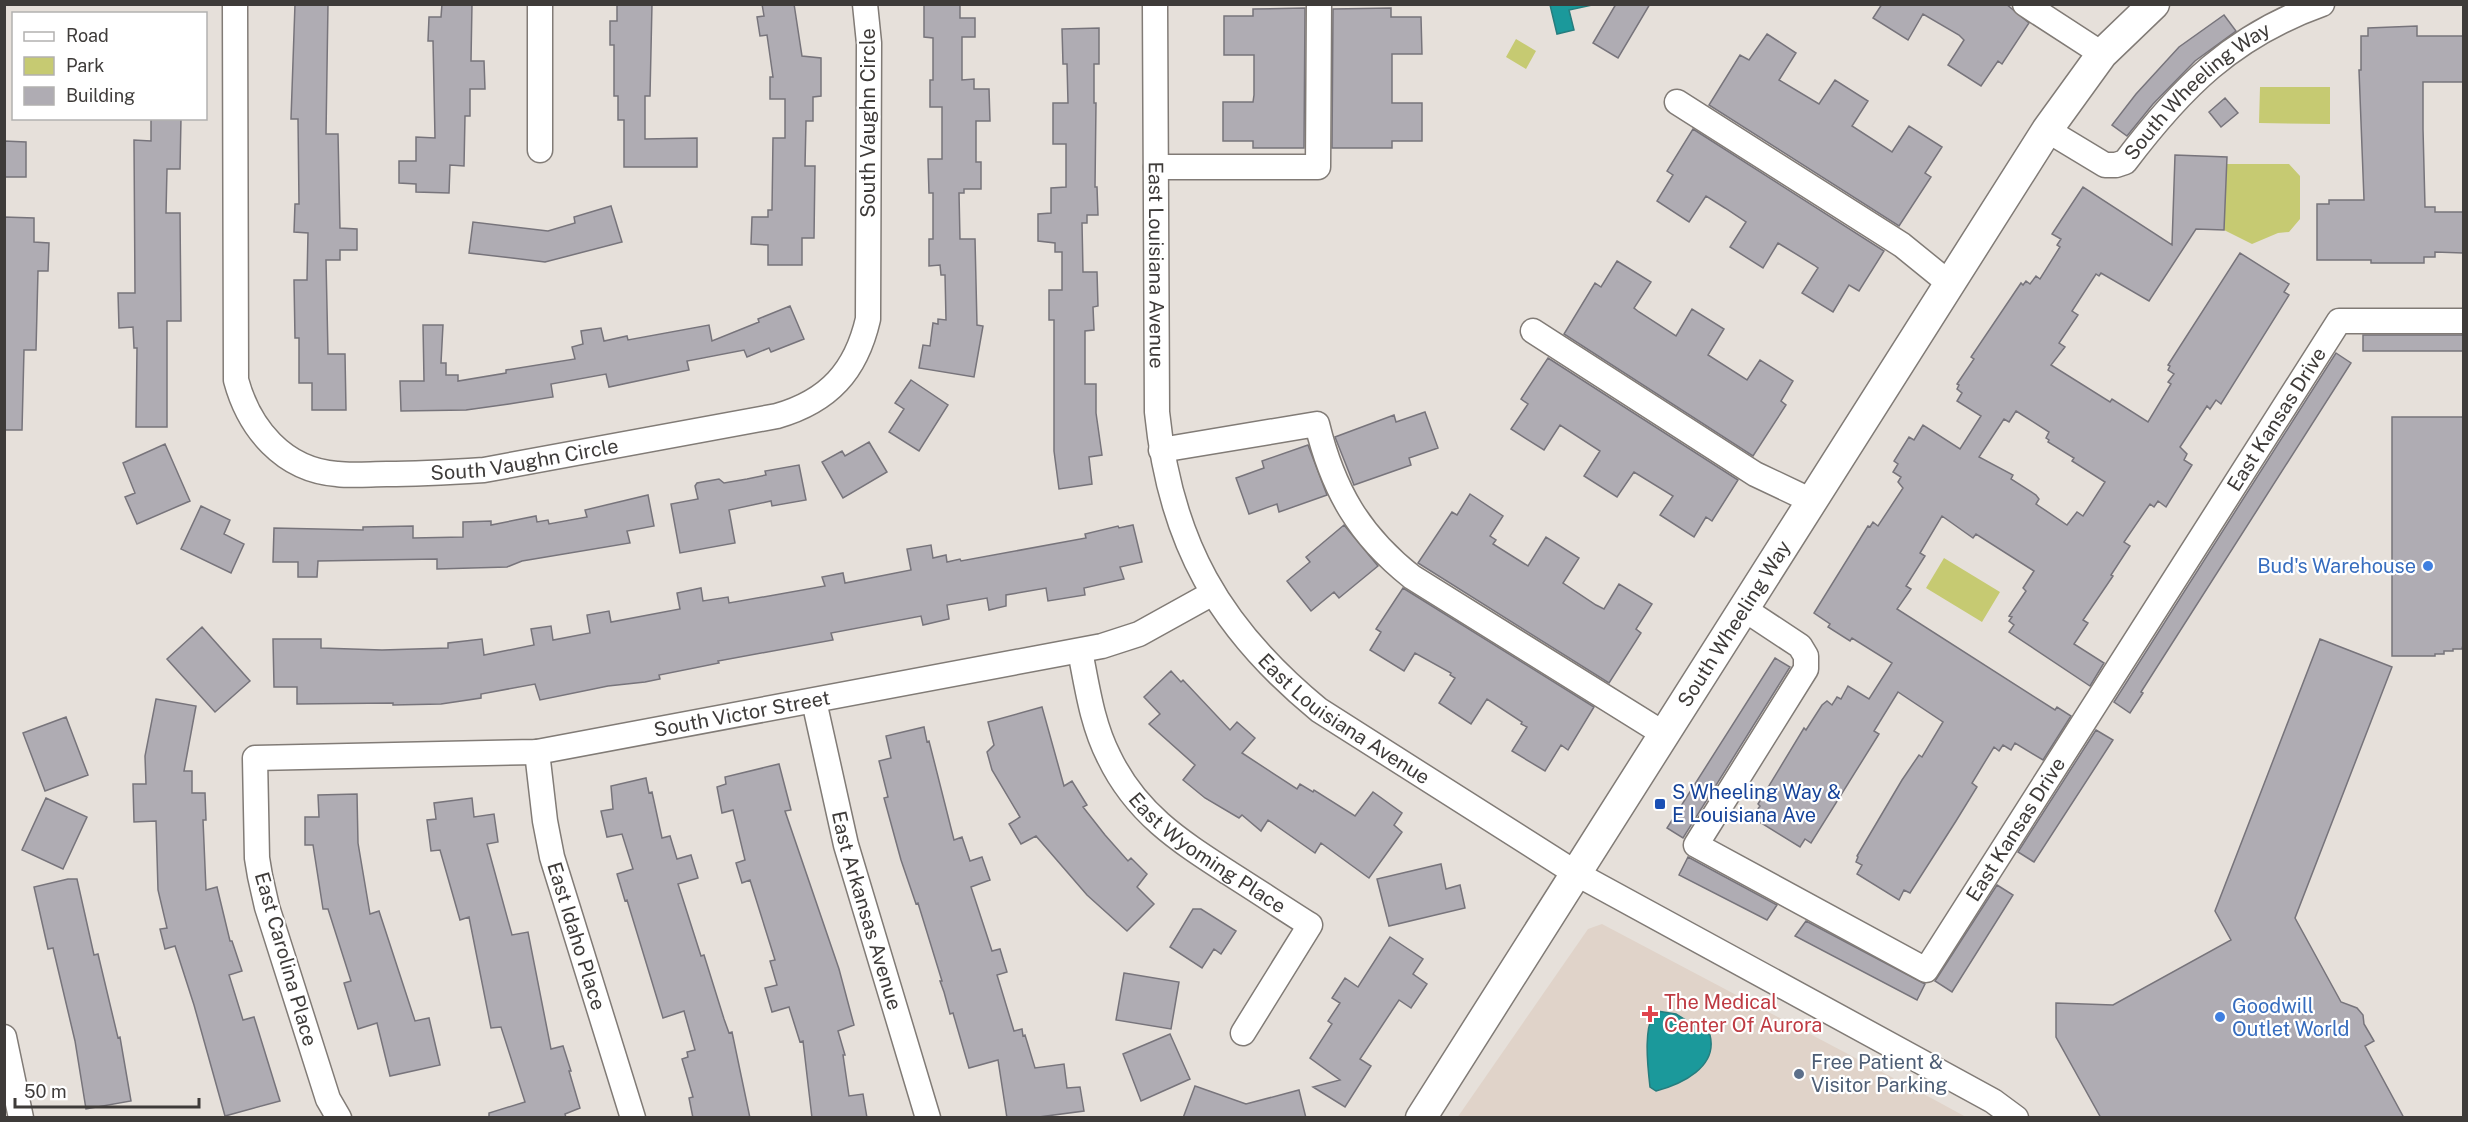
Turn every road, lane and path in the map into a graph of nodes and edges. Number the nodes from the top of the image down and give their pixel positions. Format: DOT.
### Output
graph roads {
  1 [pos="236,4"];
  2 [pos="540,4"];
  3 [pos="865,4"];
  4 [pos="1155,4"];
  5 [pos="1318,4"];
  6 [pos="2025,4"];
  7 [pos="2154,4"];
  8 [pos="2322,4"];
  9 [pos="2102,54"];
  10 [pos="1677,102"];
  11 [pos="2047,130"];
  12 [pos="540,150"];
  13 [pos="1156,167"];
  14 [pos="1950,284"];
  15 [pos="2463,321"];
  16 [pos="1533,331"];
  17 [pos="1161,450"];
  18 [pos="1812,501"];
  19 [pos="1213,593"];
  20 [pos="1744,609"];
  21 [pos="1080,651"];
  22 [pos="814,701"];
  23 [pos="1665,734"];
  24 [pos="537,752"];
  25 [pos="255,758"];
  26 [pos="1577,874"];
  27 [pos="1243,1033"];
  28 [pos="4,1037"];
  29 [pos="21,1118"];
  30 [pos="339,1118"];
  31 [pos="633,1118"];
  32 [pos="928,1118"];
  33 [pos="1421,1118"];
  34 [pos="2016,1118"];
  1 -- 3 [label="street, South Vaughn Circle"];
  2 -- 12 [label="street"];
  4 -- 13 [label="street, East Louisiana Avenue"];
  5 -- 13 [label="street"];
  6 -- 9 [label="street"];
  7 -- 9 [label="street, South Wheeling Way"];
  8 -- 11 [label="street, South Wheeling Way"];
  9 -- 11 [label="street, South Wheeling Way"];
  10 -- 14 [label="street"];
  11 -- 14 [label="street, South Wheeling Way"];
  13 -- 17 [label="street, East Louisiana Avenue"];
  14 -- 18 [label="street, South Wheeling Way"];
  15 -- 20 [label="street, East Kansas Drive"];
  16 -- 18 [label="street"];
  17 -- 19 [label="street, East Louisiana Avenue"];
  17 -- 23 [label="street"];
  18 -- 20 [label="street, South Wheeling Way"];
  19 -- 21 [label="street, South Victor Street"];
  19 -- 26 [label="street, East Louisiana Avenue"];
  20 -- 23 [label="street, South Wheeling Way"];
  21 -- 22 [label="street, South Victor Street"];
  21 -- 27 [label="street, East Wyoming Place"];
  22 -- 24 [label="street, South Victor Street"];
  22 -- 32 [label="street, East Arkansas Avenue"];
  23 -- 26 [label="street, South Wheeling Way"];
  24 -- 25 [label="street, South Victor Street"];
  24 -- 31 [label="street, East Idaho Place"];
  25 -- 30 [label="street, East Carolina Place"];
  26 -- 33 [label="street, South Wheeling Way"];
  26 -- 34 [label="street, East Louisiana Avenue"];
  28 -- 29 [label="street"];
}
